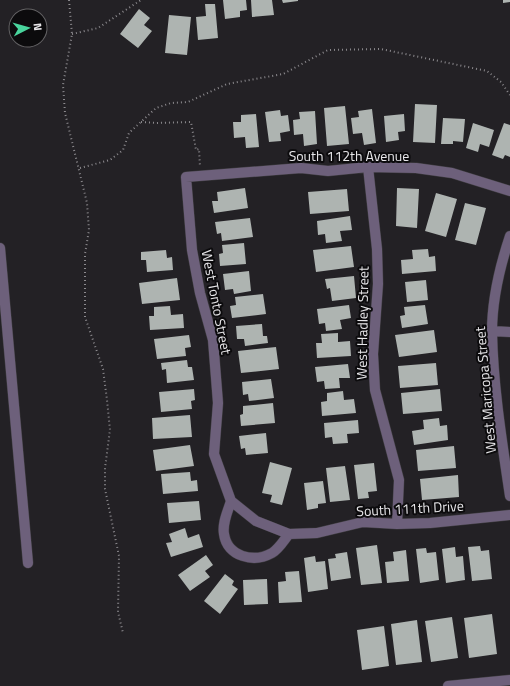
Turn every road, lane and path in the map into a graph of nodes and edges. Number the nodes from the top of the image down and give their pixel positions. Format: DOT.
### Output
graph roads {
  1 [pos="69,0"];
  2 [pos="141,0"];
  3 [pos="72,34"];
  4 [pos="510,95"];
  5 [pos="140,122"];
  6 [pos="368,167"];
  7 [pos="80,168"];
  8 [pos="200,176"];
  9 [pos="186,177"];
  10 [pos="510,192"];
  11 [pos="510,236"];
  12 [pos="0,248"];
  13 [pos="492,331"];
  14 [pos="510,332"];
  15 [pos="510,496"];
  16 [pos="231,501"];
  17 [pos="510,515"];
  18 [pos="396,524"];
  19 [pos="289,534"];
  20 [pos="28,563"];
  21 [pos="123,633"];
  22 [pos="510,680"];
  23 [pos="448,686"];
  1 -- 3 [label="path"];
  2 -- 3 [label="path"];
  3 -- 7 [label="path"];
  4 -- 5 [label="path"];
  5 -- 7 [label="path"];
  5 -- 8 [label="path"];
  6 -- 8 [label="street, South 112th Avenue"];
  6 -- 10 [label="street, South 112th Avenue"];
  6 -- 18 [label="street, West Hadley Street"];
  7 -- 21 [label="path"];
  8 -- 9 [label="street, South 112th Avenue"];
  9 -- 16 [label="street, West Tonto Street"];
  11 -- 13 [label="street, West Maricopa Street"];
  12 -- 20 [label="street"];
  13 -- 14 [label="street"];
  13 -- 15 [label="street, West Maricopa Street"];
  16 -- 19 [label="street, South 111th Drive"];
  16 -- 19 [label="street"];
  17 -- 18 [label="street, South 111th Drive"];
  18 -- 19 [label="street, South 111th Drive"];
  22 -- 23 [label="street"];
}
